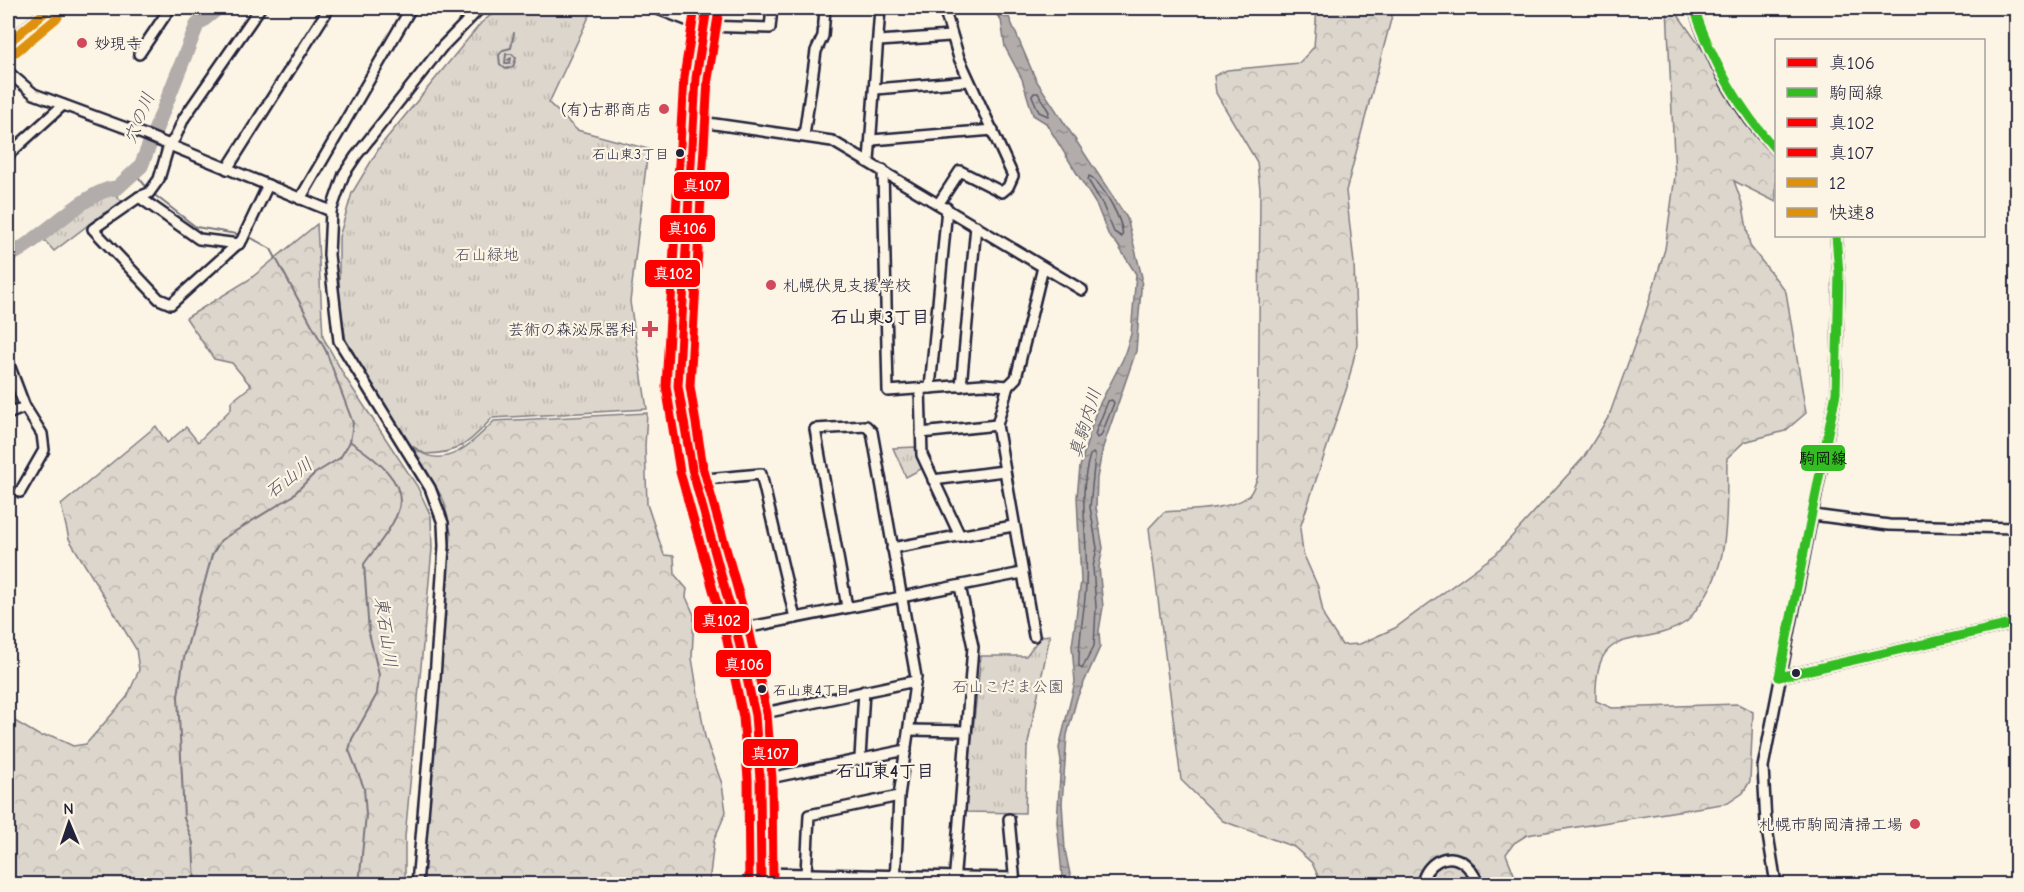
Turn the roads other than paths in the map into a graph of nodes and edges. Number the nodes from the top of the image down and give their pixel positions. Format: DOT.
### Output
graph roads {
  1 [pos="50,8"];
  2 [pos="170,8"];
  3 [pos="260,8"];
  4 [pos="329,8"];
  5 [pos="411,8"];
  6 [pos="480,8"];
  7 [pos="655,8"];
  8 [pos="707,8"];
  9 [pos="772,8"];
  10 [pos="825,8"];
  11 [pos="880,8"];
  12 [pos="944,8"];
  13 [pos="1694,8"];
  14 [pos="702,26"];
  15 [pos="950,36"];
  16 [pos="879,41"];
  17 [pos="8,43"];
  18 [pos="139,54"];
  19 [pos="8,72"];
  20 [pos="968,81"];
  21 [pos="876,88"];
  22 [pos="63,105"];
  23 [pos="694,121"];
  24 [pos="993,130"];
  25 [pos="804,136"];
  26 [pos="872,140"];
  27 [pos="166,143"];
  28 [pos="1775,149"];
  29 [pos="8,155"];
  30 [pos="869,161"];
  31 [pos="227,169"];
  32 [pos="883,170"];
  33 [pos="268,186"];
  34 [pos="139,197"];
  35 [pos="300,199"];
  36 [pos="943,205"];
  37 [pos="331,211"];
  38 [pos="976,226"];
  39 [pos="1836,237"];
  40 [pos="242,238"];
  41 [pos="1043,267"];
  42 [pos="1082,290"];
  43 [pos="8,362"];
  44 [pos="961,386"];
  45 [pos="1008,386"];
  46 [pos="925,389"];
  47 [pos="25,406"];
  48 [pos="8,414"];
  49 [pos="997,425"];
  50 [pos="921,433"];
  51 [pos="1004,471"];
  52 [pos="695,480"];
  53 [pos="933,480"];
  54 [pos="20,492"];
  55 [pos="1813,515"];
  56 [pos="1013,526"];
  57 [pos="2016,528"];
  58 [pos="960,536"];
  59 [pos="892,548"];
  60 [pos="1022,573"];
  61 [pos="960,586"];
  62 [pos="900,597"];
  63 [pos="847,607"];
  64 [pos="795,618"];
  65 [pos="2016,623"];
  66 [pos="735,630"];
  67 [pos="1034,636"];
  68 [pos="1779,677"];
  69 [pos="915,681"];
  70 [pos="864,691"];
  71 [pos="755,715"];
  72 [pos="909,730"];
  73 [pos="965,731"];
  74 [pos="906,750"];
  75 [pos="860,758"];
  76 [pos="760,780"];
  77 [pos="899,796"];
  78 [pos="1009,819"];
  79 [pos="807,874"];
  80 [pos="760,879"];
  81 [pos="895,880"];
  82 [pos="954,881"];
  83 [pos="1014,881"];
  84 [pos="417,885"];
  85 [pos="1422,885"];
  86 [pos="1479,885"];
  87 [pos="1776,885"];
  1 -- 17 [label="street"];
  2 -- 18 [label="street"];
  3 -- 27 [label="street"];
  4 -- 31 [label="street"];
  5 -- 35 [label="street"];
  6 -- 37 [label="street"];
  7 -- 14 [label="street"];
  8 -- 14 [label="highway"];
  9 -- 14 [label="street"];
  10 -- 25 [label="street"];
  11 -- 16 [label="street"];
  12 -- 15 [label="street"];
  13 -- 28 [label="street"];
  14 -- 23 [label="highway"];
  15 -- 16 [label="street"];
  15 -- 20 [label="street"];
  16 -- 21 [label="street"];
  19 -- 22 [label="street"];
  20 -- 21 [label="street"];
  20 -- 24 [label="street"];
  21 -- 26 [label="street"];
  22 -- 27 [label="street"];
  22 -- 29 [label="street"];
  23 -- 25 [label="street"];
  23 -- 52 [label="highway"];
  24 -- 26 [label="street"];
  24 -- 36 [label="street"];
  25 -- 30 [label="street"];
  26 -- 30 [label="street"];
  27 -- 31 [label="street"];
  27 -- 34 [label="street"];
  30 -- 32 [label="street"];
  31 -- 33 [label="street"];
  32 -- 36 [label="street"];
  32 -- 46 [label="street"];
  33 -- 35 [label="street"];
  33 -- 40 [label="street"];
  34 -- 40 [label="street"];
  34 -- 40 [label="street"];
  35 -- 37 [label="street"];
  36 -- 38 [label="street"];
  36 -- 46 [label="street"];
  37 -- 84 [label="street"];
  38 -- 41 [label="street"];
  38 -- 44 [label="street"];
  39 -- 55 [label="street"];
  41 -- 42 [label="street"];
  41 -- 45 [label="street"];
  43 -- 47 [label="street"];
  44 -- 45 [label="street"];
  44 -- 46 [label="street"];
  45 -- 49 [label="street"];
  46 -- 50 [label="street"];
  47 -- 48 [label="street"];
  47 -- 54 [label="street"];
  49 -- 50 [label="street"];
  49 -- 51 [label="street"];
  50 -- 53 [label="street"];
  51 -- 53 [label="street"];
  51 -- 56 [label="street"];
  52 -- 64 [label="street"];
  52 -- 66 [label="highway"];
  53 -- 58 [label="street"];
  55 -- 57 [label="street"];
  55 -- 68 [label="street"];
  56 -- 58 [label="street"];
  56 -- 60 [label="street"];
  58 -- 59 [label="street"];
  59 -- 62 [label="street"];
  59 -- 63 [label="street"];
  60 -- 61 [label="street"];
  60 -- 67 [label="street"];
  61 -- 62 [label="street"];
  61 -- 73 [label="street"];
  62 -- 63 [label="street"];
  62 -- 69 [label="street"];
  63 -- 64 [label="street"];
  64 -- 66 [label="street"];
  65 -- 68 [label="street"];
  66 -- 71 [label="highway"];
  68 -- 87 [label="street"];
  69 -- 70 [label="street"];
  69 -- 72 [label="street"];
  70 -- 71 [label="street"];
  70 -- 75 [label="street"];
  71 -- 76 [label="highway"];
  72 -- 73 [label="street"];
  72 -- 74 [label="street"];
  73 -- 82 [label="street"];
  74 -- 75 [label="street"];
  74 -- 77 [label="street"];
  75 -- 76 [label="street"];
  76 -- 80 [label="highway"];
  77 -- 79 [label="street"];
  77 -- 81 [label="street"];
  78 -- 83 [label="street"];
  79 -- 80 [label="street"];
  79 -- 81 [label="street"];
  81 -- 82 [label="street"];
  82 -- 83 [label="street"];
  85 -- 86 [label="street"];
}
